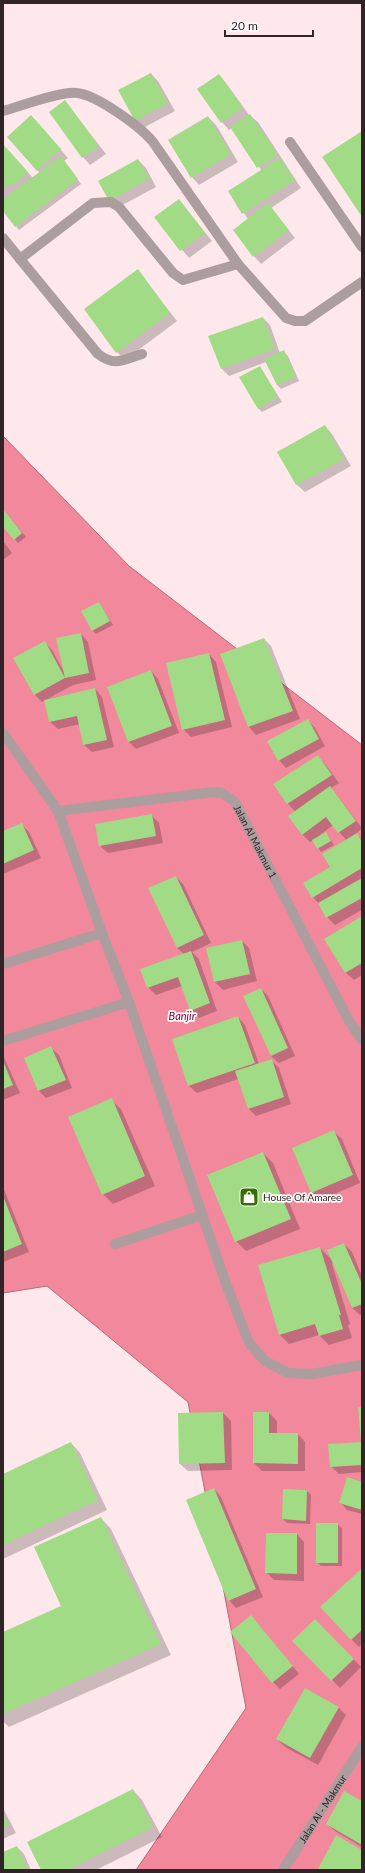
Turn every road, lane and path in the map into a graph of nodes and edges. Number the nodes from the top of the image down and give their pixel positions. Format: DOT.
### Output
graph roads {
  1 [pos="3,111"];
  2 [pos="290,142"];
  3 [pos="3,238"];
  4 [pos="362,247"];
  5 [pos="20,259"];
  6 [pos="238,264"];
  7 [pos="362,282"];
  8 [pos="142,354"];
  9 [pos="3,733"];
  10 [pos="58,811"];
  11 [pos="102,933"];
  12 [pos="3,964"];
  13 [pos="129,1002"];
  14 [pos="362,1040"];
  15 [pos="3,1041"];
  16 [pos="202,1215"];
  17 [pos="115,1244"];
  18 [pos="362,1365"];
  19 [pos="362,1747"];
  20 [pos="283,1870"];
  1 -- 6 [label="street"];
  2 -- 4 [label="street"];
  3 -- 5 [label="street"];
  5 -- 6 [label="street"];
  5 -- 8 [label="street"];
  6 -- 7 [label="street"];
  9 -- 10 [label="street"];
  10 -- 11 [label="street"];
  10 -- 14 [label="street, Jalan Al Makmur 1"];
  11 -- 12 [label="street"];
  11 -- 13 [label="street"];
  13 -- 15 [label="street"];
  13 -- 16 [label="street"];
  16 -- 17 [label="street"];
  16 -- 18 [label="street"];
  19 -- 20 [label="street, Jalan Al - Makmur"];
}
